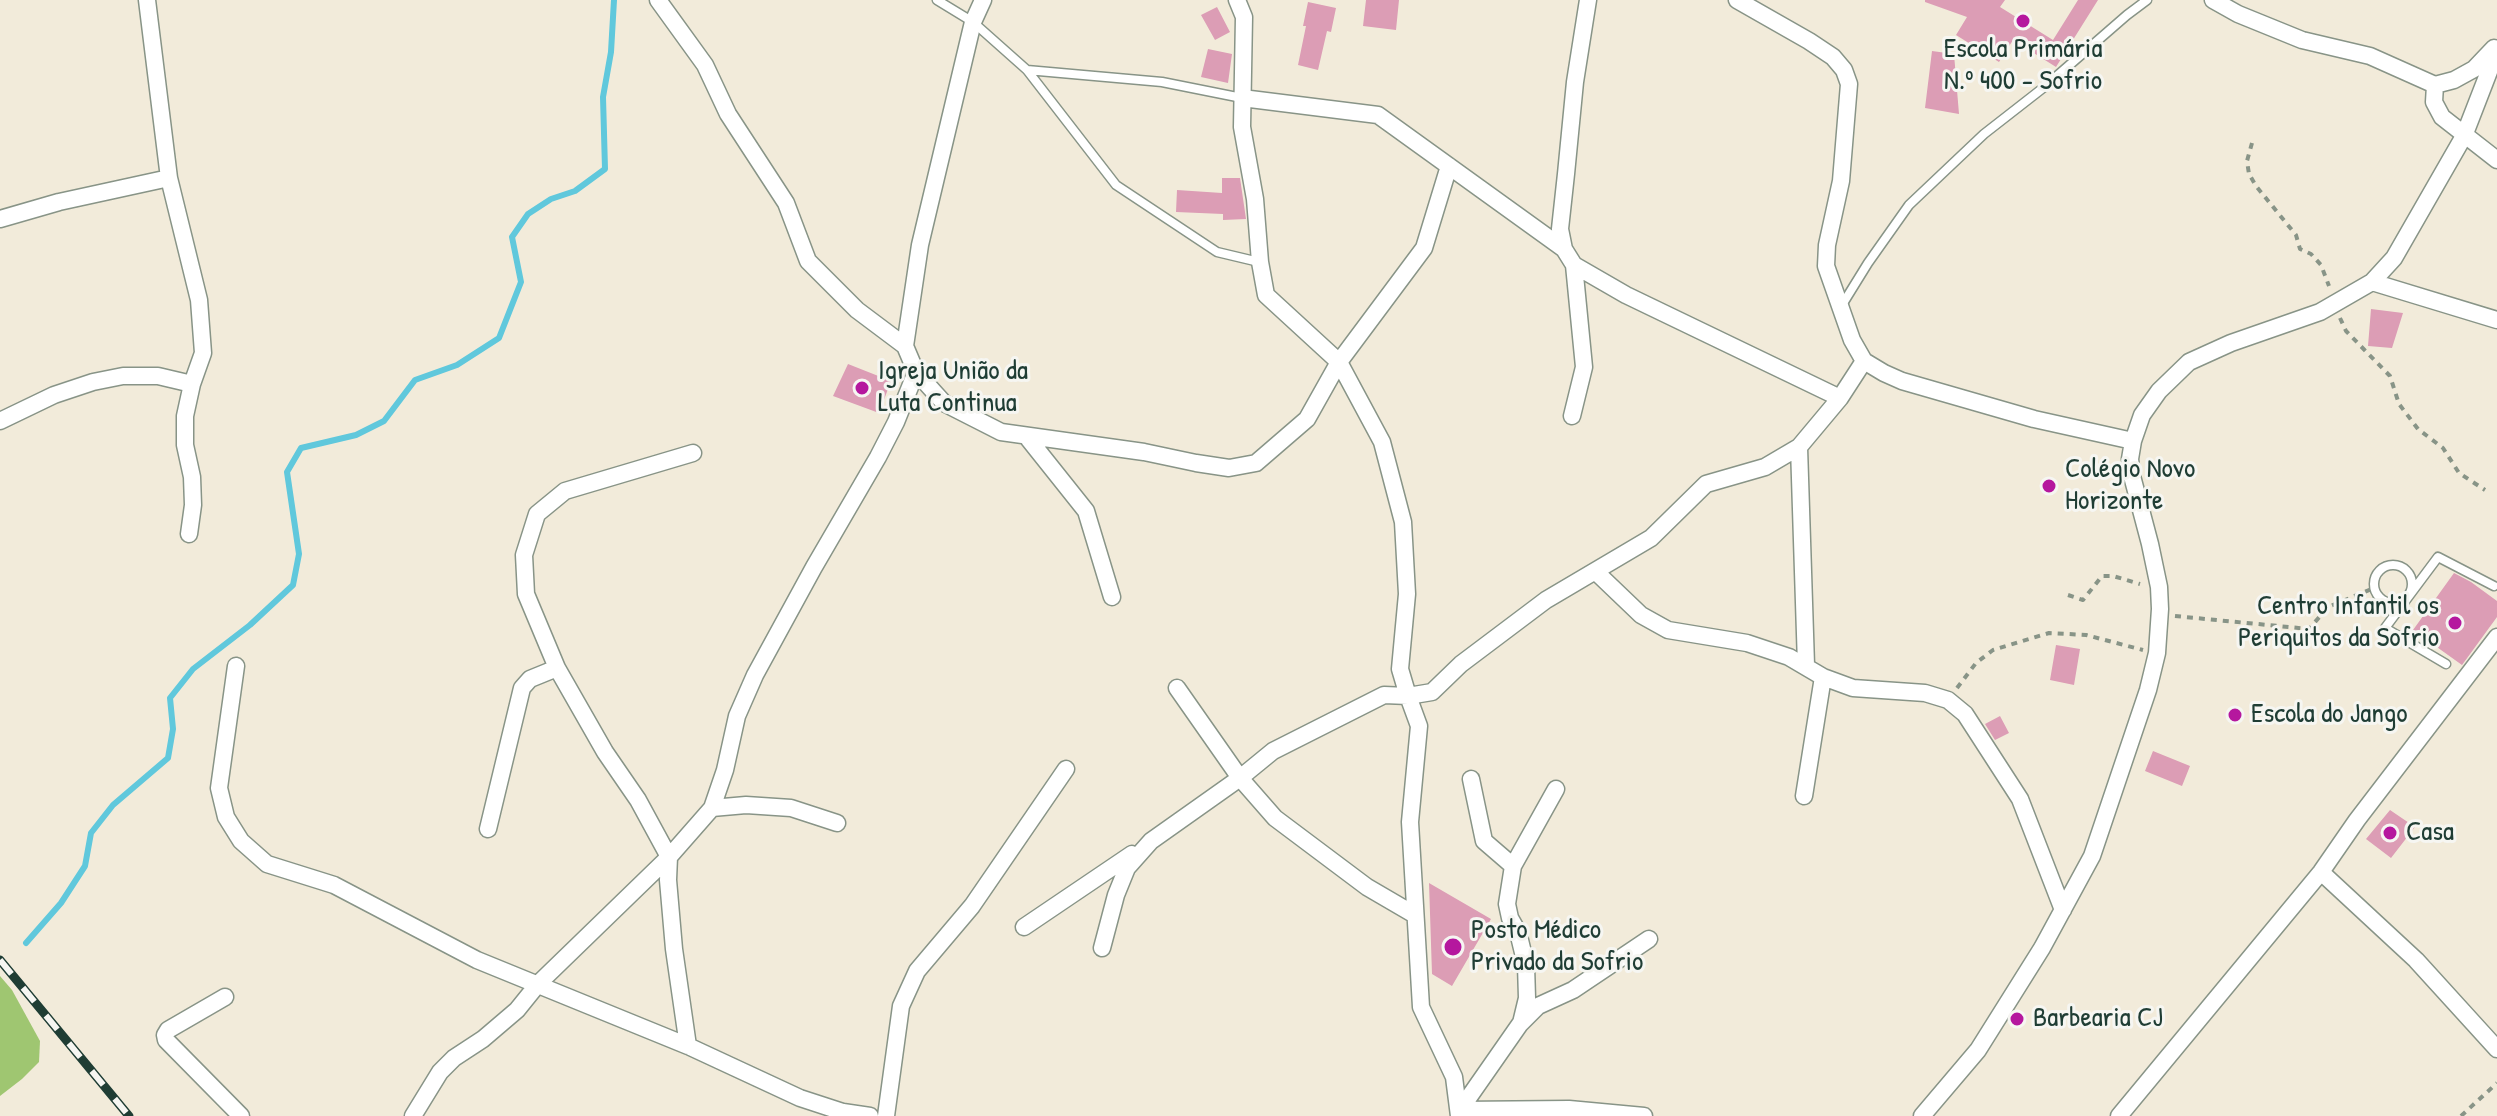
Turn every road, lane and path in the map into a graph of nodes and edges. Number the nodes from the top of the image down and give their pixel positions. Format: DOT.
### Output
graph roads {
  1 [pos="147,0"];
  2 [pos="658,0"];
  3 [pos="937,0"];
  4 [pos="983,0"];
  5 [pos="1237,0"];
  6 [pos="1588,0"];
  7 [pos="1737,0"];
  8 [pos="2147,0"];
  9 [pos="2213,0"];
  10 [pos="973,22"];
  11 [pos="2497,44"];
  12 [pos="2497,51"];
  13 [pos="1027,70"];
  14 [pos="2435,85"];
  15 [pos="1242,98"];
  16 [pos="2464,136"];
  17 [pos="2252,143"];
  18 [pos="2497,160"];
  19 [pos="1449,166"];
  20 [pos="169,178"];
  21 [pos="0,219"];
  22 [pos="1564,249"];
  23 [pos="1260,262"];
  24 [pos="1574,265"];
  25 [pos="2372,282"];
  26 [pos="1841,307"];
  27 [pos="2327,308"];
  28 [pos="2497,320"];
  29 [pos="905,346"];
  30 [pos="1864,361"];
  31 [pos="1339,362"];
  32 [pos="916,372"];
  33 [pos="192,384"];
  34 [pos="1840,398"];
  35 [pos="1572,416"];
  36 [pos="0,421"];
  37 [pos="1027,437"];
  38 [pos="2133,441"];
  39 [pos="1799,447"];
  40 [pos="693,453"];
  41 [pos="2485,490"];
  42 [pos="189,534"];
  43 [pos="1595,571"];
  44 [pos="2157,578"];
  45 [pos="2494,586"];
  46 [pos="2374,588"];
  47 [pos="2068,595"];
  48 [pos="1112,597"];
  49 [pos="2408,597"];
  50 [pos="2160,614"];
  51 [pos="2497,637"];
  52 [pos="2157,653"];
  53 [pos="2446,664"];
  54 [pos="1806,665"];
  55 [pos="236,666"];
  56 [pos="557,668"];
  57 [pos="1823,677"];
  58 [pos="1177,688"];
  59 [pos="1408,696"];
  60 [pos="1948,700"];
  61 [pos="1066,769"];
  62 [pos="1240,778"];
  63 [pos="1471,779"];
  64 [pos="1556,789"];
  65 [pos="1804,796"];
  66 [pos="712,808"];
  67 [pos="837,823"];
  68 [pos="488,829"];
  69 [pos="1151,841"];
  70 [pos="669,857"];
  71 [pos="1513,866"];
  72 [pos="2321,872"];
  73 [pos="2063,910"];
  74 [pos="1415,915"];
  75 [pos="1024,927"];
  76 [pos="1649,939"];
  77 [pos="1102,948"];
  78 [pos="538,984"];
  79 [pos="225,997"];
  80 [pos="1520,1024"];
  81 [pos="688,1046"];
  82 [pos="2497,1049"];
  83 [pos="2497,1083"];
  84 [pos="1460,1113"];
  85 [pos="241,1116"];
  86 [pos="413,1116"];
  87 [pos="870,1116"];
  88 [pos="886,1116"];
  89 [pos="1644,1116"];
  90 [pos="1922,1116"];
  91 [pos="2119,1116"];
  92 [pos="2461,1116"];
  1 -- 20 [label="street"];
  2 -- 29 [label="street"];
  3 -- 10 [label="lane"];
  4 -- 10 [label="street"];
  5 -- 15 [label="street"];
  6 -- 22 [label="street"];
  7 -- 26 [label="street"];
  8 -- 26 [label="lane"];
  9 -- 14 [label="street"];
  10 -- 13 [label="lane"];
  10 -- 29 [label="street"];
  11 -- 14 [label="street"];
  12 -- 16 [label="street"];
  13 -- 15 [label="lane"];
  13 -- 23 [label="lane"];
  14 -- 16 [label="street"];
  15 -- 19 [label="street"];
  15 -- 23 [label="street"];
  16 -- 18 [label="street"];
  16 -- 25 [label="street"];
  17 -- 27 [label="path"];
  19 -- 22 [label="street"];
  19 -- 31 [label="street"];
  20 -- 21 [label="street"];
  20 -- 33 [label="street"];
  22 -- 24 [label="street"];
  23 -- 31 [label="street"];
  24 -- 34 [label="street"];
  24 -- 35 [label="street"];
  25 -- 27 [label="street"];
  25 -- 28 [label="street"];
  26 -- 30 [label="street"];
  27 -- 38 [label="street"];
  27 -- 41 [label="path"];
  29 -- 32 [label="street"];
  30 -- 34 [label="street"];
  30 -- 38 [label="street"];
  31 -- 37 [label="street"];
  31 -- 59 [label="street"];
  32 -- 37 [label="street"];
  32 -- 66 [label="street"];
  33 -- 36 [label="street"];
  33 -- 42 [label="street"];
  34 -- 39 [label="street"];
  37 -- 48 [label="street"];
  38 -- 44 [label="street"];
  39 -- 43 [label="street"];
  39 -- 54 [label="street"];
  40 -- 56 [label="street"];
  43 -- 54 [label="street"];
  43 -- 59 [label="street"];
  44 -- 47 [label="path"];
  44 -- 50 [label="street"];
  45 -- 49 [label="lane"];
  46 -- 49 [label="lane"];
  46 -- 49 [label="lane"];
  46 -- 50 [label="path"];
  49 -- 53 [label="lane"];
  50 -- 52 [label="street"];
  51 -- 72 [label="street"];
  52 -- 60 [label="path"];
  52 -- 73 [label="street"];
  54 -- 57 [label="street"];
  55 -- 78 [label="street"];
  56 -- 68 [label="street"];
  56 -- 70 [label="street"];
  57 -- 60 [label="street"];
  57 -- 65 [label="street"];
  58 -- 62 [label="street"];
  59 -- 62 [label="street"];
  59 -- 74 [label="street"];
  60 -- 73 [label="street"];
  61 -- 88 [label="street"];
  62 -- 69 [label="street"];
  62 -- 74 [label="street"];
  63 -- 71 [label="street"];
  64 -- 71 [label="street"];
  66 -- 67 [label="street"];
  66 -- 70 [label="street"];
  69 -- 75 [label="street"];
  69 -- 77 [label="street"];
  70 -- 78 [label="street"];
  70 -- 81 [label="street"];
  71 -- 80 [label="street"];
  72 -- 82 [label="street"];
  72 -- 91 [label="street"];
  73 -- 90 [label="street"];
  74 -- 84 [label="street"];
  76 -- 80 [label="street"];
  78 -- 81 [label="street"];
  78 -- 86 [label="street"];
  79 -- 85 [label="street"];
  80 -- 84 [label="street"];
  81 -- 87 [label="street"];
  83 -- 92 [label="path"];
  84 -- 89 [label="street"];
}
